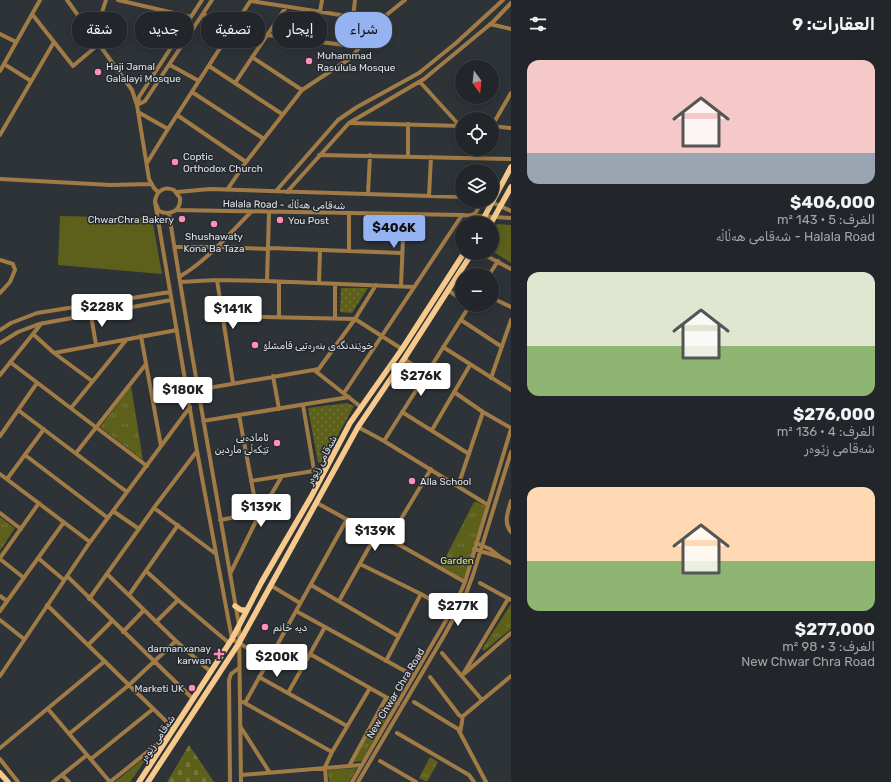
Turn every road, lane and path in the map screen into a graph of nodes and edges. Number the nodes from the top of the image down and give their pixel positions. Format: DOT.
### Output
graph roads {
  1 [pos="40,0"];
  2 [pos="67,0"];
  3 [pos="106,0"];
  4 [pos="118,0"];
  5 [pos="202,0"];
  6 [pos="212,0"];
  7 [pos="322,0"];
  8 [pos="356,0"];
  9 [pos="405,0"];
  10 [pos="503,0"];
  11 [pos="251,1"];
  12 [pos="511,4"];
  13 [pos="286,7"];
  14 [pos="76,12"];
  15 [pos="102,12"];
  16 [pos="170,12"];
  17 [pos="204,12"];
  18 [pos="244,12"];
  19 [pos="320,12"];
  20 [pos="354,12"];
  21 [pos="390,12"];
  22 [pos="32,14"];
  23 [pos="193,14"];
  24 [pos="201,17"];
  25 [pos="490,24"];
  26 [pos="511,29"];
  27 [pos="0,34"];
  28 [pos="267,35"];
  29 [pos="16,42"];
  30 [pos="54,42"];
  31 [pos="335,44"];
  32 [pos="456,44"];
  33 [pos="94,48"];
  34 [pos="102,48"];
  35 [pos="171,48"];
  36 [pos="220,48"];
  37 [pos="358,48"];
  38 [pos="460,50"];
  39 [pos="169,51"];
  40 [pos="177,55"];
  41 [pos="252,57"];
  42 [pos="4,64"];
  43 [pos="170,65"];
  44 [pos="209,66"];
  45 [pos="0,71"];
  46 [pos="31,81"];
  47 [pos="199,81"];
  48 [pos="420,82"];
  49 [pos="235,83"];
  50 [pos="302,90"];
  51 [pos="192,92"];
  52 [pos="511,93"];
  53 [pos="137,105"];
  54 [pos="138,112"];
  55 [pos="177,114"];
  56 [pos="282,114"];
  57 [pos="499,114"];
  58 [pos="455,120"];
  59 [pos="349,123"];
  60 [pos="408,124"];
  61 [pos="455,126"];
  62 [pos="499,127"];
  63 [pos="511,128"];
  64 [pos="168,129"];
  65 [pos="0,135"];
  66 [pos="264,138"];
  67 [pos="319,155"];
  68 [pos="370,155"];
  69 [pos="408,156"];
  70 [pos="431,157"];
  71 [pos="511,159"];
  72 [pos="246,162"];
  73 [pos="147,164"];
  74 [pos="511,167"];
  75 [pos="0,179"];
  76 [pos="151,184"];
  77 [pos="511,187"];
  78 [pos="499,188"];
  79 [pos="226,190"];
  80 [pos="276,191"];
  81 [pos="158,192"];
  82 [pos="177,192"];
  83 [pos="287,192"];
  84 [pos="368,194"];
  85 [pos="429,196"];
  86 [pos="508,196"];
  87 [pos="455,197"];
  88 [pos="155,202"];
  89 [pos="501,207"];
  90 [pos="478,208"];
  91 [pos="488,208"];
  92 [pos="177,210"];
  93 [pos="511,211"];
  94 [pos="251,212"];
  95 [pos="269,212"];
  96 [pos="169,214"];
  97 [pos="349,214"];
  98 [pos="404,214"];
  99 [pos="462,215"];
  100 [pos="471,216"];
  101 [pos="484,216"];
  102 [pos="496,216"];
  103 [pos="499,217"];
  104 [pos="511,218"];
  105 [pos="175,247"];
  106 [pos="217,247"];
  107 [pos="269,248"];
  108 [pos="320,251"];
  109 [pos="349,251"];
  110 [pos="402,253"];
  111 [pos="0,260"];
  112 [pos="459,260"];
  113 [pos="467,260"];
  114 [pos="498,261"];
  115 [pos="494,268"];
  116 [pos="511,269"];
  117 [pos="180,280"];
  118 [pos="217,280"];
  119 [pos="267,281"];
  120 [pos="279,282"];
  121 [pos="319,283"];
  122 [pos="335,284"];
  123 [pos="376,285"];
  124 [pos="401,286"];
  125 [pos="414,287"];
  126 [pos="448,290"];
  127 [pos="170,292"];
  128 [pos="0,293"];
  129 [pos="455,295"];
  130 [pos="171,300"];
  131 [pos="499,301"];
  132 [pos="511,307"];
  133 [pos="466,312"];
  134 [pos="91,315"];
  135 [pos="222,316"];
  136 [pos="279,317"];
  137 [pos="334,317"];
  138 [pos="355,319"];
  139 [pos="461,320"];
  140 [pos="511,320"];
  141 [pos="42,324"];
  142 [pos="0,329"];
  143 [pos="177,330"];
  144 [pos="33,334"];
  145 [pos="141,336"];
  146 [pos="381,336"];
  147 [pos="128,339"];
  148 [pos="0,343"];
  149 [pos="190,343"];
  150 [pos="96,345"];
  151 [pos="180,345"];
  152 [pos="443,347"];
  153 [pos="502,347"];
  154 [pos="402,349"];
  155 [pos="54,353"];
  156 [pos="404,359"];
  157 [pos="10,362"];
  158 [pos="146,364"];
  159 [pos="470,365"];
  160 [pos="316,370"];
  161 [pos="426,374"];
  162 [pos="0,375"];
  163 [pos="273,376"];
  164 [pos="491,378"];
  165 [pos="92,381"];
  166 [pos="37,383"];
  167 [pos="233,383"];
  168 [pos="197,390"];
  169 [pos="511,390"];
  170 [pos="454,392"];
  171 [pos="344,393"];
  172 [pos="349,397"];
  173 [pos="303,405"];
  174 [pos="190,407"];
  175 [pos="361,407"];
  176 [pos="71,408"];
  177 [pos="280,409"];
  178 [pos="18,410"];
  179 [pos="402,412"];
  180 [pos="483,412"];
  181 [pos="239,415"];
  182 [pos="203,421"];
  183 [pos="97,427"];
  184 [pos="358,427"];
  185 [pos="44,429"];
  186 [pos="511,429"];
  187 [pos="432,430"];
  188 [pos="0,436"];
  189 [pos="384,441"];
  190 [pos="161,446"];
  191 [pos="197,451"];
  192 [pos="511,452"];
  193 [pos="76,453"];
  194 [pos="469,454"];
  195 [pos="25,455"];
  196 [pos="147,466"];
  197 [pos="326,468"];
  198 [pos="431,469"];
  199 [pos="314,470"];
  200 [pos="0,474"];
  201 [pos="282,476"];
  202 [pos="7,479"];
  203 [pos="251,481"];
  204 [pos="458,486"];
  205 [pos="127,492"];
  206 [pos="511,501"];
  207 [pos="39,503"];
  208 [pos="317,503"];
  209 [pos="488,505"];
  210 [pos="154,508"];
  211 [pos="113,511"];
  212 [pos="0,513"];
  213 [pos="257,515"];
  214 [pos="108,518"];
  215 [pos="347,519"];
  216 [pos="220,520"];
  217 [pos="64,522"];
  218 [pos="178,524"];
  219 [pos="21,529"];
  220 [pos="139,530"];
  221 [pos="511,532"];
  222 [pos="377,533"];
  223 [pos="389,539"];
  224 [pos="90,542"];
  225 [pos="476,542"];
  226 [pos="482,545"];
  227 [pos="474,549"];
  228 [pos="480,550"];
  229 [pos="216,554"];
  230 [pos="500,556"];
  231 [pos="0,558"];
  232 [pos="38,558"];
  233 [pos="511,563"];
  234 [pos="360,564"];
  235 [pos="146,570"];
  236 [pos="107,574"];
  237 [pos="230,574"];
  238 [pos="24,578"];
  239 [pos="66,578"];
  240 [pos="465,582"];
  241 [pos="480,583"];
  242 [pos="270,585"];
  243 [pos="311,585"];
  244 [pos="421,594"];
  245 [pos="129,595"];
  246 [pos="0,596"];
  247 [pos="234,598"];
  248 [pos="89,599"];
  249 [pos="510,599"];
  250 [pos="178,600"];
  251 [pos="224,600"];
  252 [pos="339,601"];
  253 [pos="7,602"];
  254 [pos="300,603"];
  255 [pos="47,605"];
  256 [pos="235,606"];
  257 [pos="144,610"];
  258 [pos="247,610"];
  259 [pos="0,611"];
  260 [pos="296,611"];
  261 [pos="452,612"];
  262 [pos="0,620"];
  263 [pos="112,621"];
  264 [pos="156,622"];
  265 [pos="238,625"];
  266 [pos="324,627"];
  267 [pos="123,632"];
  268 [pos="511,633"];
  269 [pos="398,636"];
  270 [pos="24,639"];
  271 [pos="176,641"];
  272 [pos="230,641"];
  273 [pos="238,643"];
  274 [pos="88,645"];
  275 [pos="442,653"];
  276 [pos="310,654"];
  277 [pos="268,660"];
  278 [pos="386,661"];
  279 [pos="105,662"];
  280 [pos="154,662"];
  281 [pos="239,668"];
  282 [pos="211,672"];
  283 [pos="0,676"];
  284 [pos="414,676"];
  285 [pos="462,676"];
  286 [pos="511,676"];
  287 [pos="259,677"];
  288 [pos="430,677"];
  289 [pos="129,685"];
  290 [pos="370,688"];
  291 [pos="288,693"];
  292 [pos="388,698"];
  293 [pos="193,699"];
  294 [pos="239,700"];
  295 [pos="482,700"];
  296 [pos="414,702"];
  297 [pos="245,703"];
  298 [pos="398,704"];
  299 [pos="48,709"];
  300 [pos="153,709"];
  301 [pos="463,716"];
  302 [pos="240,725"];
  303 [pos="347,726"];
  304 [pos="173,731"];
  305 [pos="397,733"];
  306 [pos="460,733"];
  307 [pos="69,734"];
  308 [pos="0,748"];
  309 [pos="332,752"];
  310 [pos="87,755"];
  311 [pos="0,759"];
  312 [pos="90,760"];
  313 [pos="380,761"];
  314 [pos="361,765"];
  315 [pos="349,766"];
  316 [pos="326,768"];
  317 [pos="10,772"];
  318 [pos="270,773"];
  319 [pos="144,774"];
  320 [pos="62,775"];
  321 [pos="241,775"];
  322 [pos="4,777"];
  323 [pos="18,782"];
  324 [pos="53,782"];
  325 [pos="69,782"];
  326 [pos="110,782"];
  327 [pos="139,782"];
  328 [pos="147,782"];
  329 [pos="230,782"];
  330 [pos="241,782"];
  331 [pos="326,782"];
  332 [pos="352,782"];
  333 [pos="358,782"];
  334 [pos="416,782"];
  335 [pos="474,782"];
  336 [pos="486,782"];
  1 -- 22 [label="street"];
  2 -- 14 [label="street"];
  3 -- 15 [label="street"];
  4 -- 16 [label="street"];
  5 -- 23 [label="street"];
  6 -- 17 [label="street"];
  7 -- 19 [label="street"];
  8 -- 20 [label="street"];
  9 -- 21 [label="street"];
  10 -- 32 [label="street"];
  11 -- 13 [label="street"];
  11 -- 18 [label="street"];
  12 -- 25 [label="street"];
  13 -- 19 [label="street"];
  13 -- 28 [label="street"];
  22 -- 29 [label="street"];
  22 -- 30 [label="street"];
  24 -- 40 [label="street"];
  25 -- 26 [label="street"];
  25 -- 38 [label="street"];
  27 -- 29 [label="street"];
  28 -- 31 [label="street"];
  28 -- 41 [label="street"];
  29 -- 42 [label="street"];
  30 -- 33 [label="street"];
  30 -- 46 [label="street"];
  32 -- 38 [label="street"];
  32 -- 80 [label="street"];
  34 -- 53 [label="street"];
  35 -- 39 [label="street"];
  36 -- 44 [label="street"];
  37 -- 50 [label="street"];
  38 -- 48 [label="street"];
  39 -- 40 [label="street"];
  39 -- 53 [label="street"];
  40 -- 43 [label="street"];
  41 -- 49 [label="street"];
  41 -- 50 [label="street"];
  42 -- 45 [label="street"];
  42 -- 46 [label="street"];
  43 -- 47 [label="street"];
  43 -- 53 [label="street"];
  44 -- 47 [label="street"];
  44 -- 49 [label="street"];
  46 -- 65 [label="street"];
  47 -- 51 [label="street"];
  48 -- 58 [label="street"];
  48 -- 59 [label="street"];
  49 -- 56 [label="street"];
  50 -- 56 [label="street"];
  51 -- 55 [label="street"];
  51 -- 66 [label="street"];
  52 -- 57 [label="street"];
  53 -- 54 [label="street"];
  54 -- 64 [label="street"];
  54 -- 73 [label="street"];
  55 -- 64 [label="street"];
  55 -- 72 [label="street"];
  56 -- 66 [label="street"];
  59 -- 60 [label="street"];
  59 -- 67 [label="street"];
  60 -- 61 [label="street"];
  60 -- 69 [label="street"];
  62 -- 63 [label="street"];
  64 -- 73 [label="street"];
  66 -- 72 [label="street"];
  67 -- 68 [label="street"];
  67 -- 83 [label="street"];
  68 -- 69 [label="street"];
  68 -- 84 [label="street"];
  69 -- 70 [label="street"];
  70 -- 71 [label="street"];
  70 -- 85 [label="street"];
  72 -- 79 [label="street"];
  73 -- 76 [label="street"];
  74 -- 78 [label="main road"];
  75 -- 76 [label="street"];
  76 -- 81 [label="street"];
  77 -- 86 [label="main road"];
  79 -- 80 [label="street, Halala Road - شەقامی هەڵاڵە"];
  79 -- 82 [label="street, Halala Road - شەقامی هەڵاڵە"];
  80 -- 83 [label="street, Halala Road - شەقامی هەڵاڵە"];
  81 -- 82 [label="street"];
  81 -- 88 [label="street"];
  82 -- 92 [label="street"];
  83 -- 84 [label="street, Halala Road - شەقامی هەڵاڵە"];
  84 -- 85 [label="street, Halala Road - شەقامی هەڵاڵە"];
  85 -- 87 [label="street, Halala Road - شەقامی هەڵاڵە"];
  86 -- 89 [label="main road"];
  88 -- 96 [label="street"];
  88 -- 127 [label="street"];
  89 -- 93 [label="street"];
  89 -- 102 [label="main road"];
  90 -- 100 [label="street"];
  91 -- 101 [label="main road"];
  92 -- 94 [label="street, Halala Road - شەقامی هەڵاڵە"];
  92 -- 96 [label="street"];
  94 -- 95 [label="street, Halala Road - شەقامی هەڵاڵە"];
  94 -- 106 [label="street"];
  95 -- 97 [label="street, Halala Road - شەقامی هەڵاڵە"];
  95 -- 107 [label="street"];
  96 -- 105 [label="street"];
  97 -- 98 [label="street, Halala Road - شەقامی هەڵاڵە"];
  97 -- 109 [label="street"];
  98 -- 99 [label="street, Halala Road - شەقامی هەڵاڵە"];
  98 -- 110 [label="street"];
  99 -- 100 [label="street, Halala Road - شەقامی هەڵاڵە"];
  99 -- 125 [label="street"];
  103 -- 104 [label="street, Halala Road - شەقامی هەڵاڵە"];
  105 -- 106 [label="street"];
  105 -- 117 [label="street"];
  106 -- 107 [label="street"];
  106 -- 117 [label="street"];
  107 -- 108 [label="street"];
  107 -- 119 [label="street"];
  108 -- 109 [label="street"];
  108 -- 121 [label="street"];
  109 -- 110 [label="street"];
  110 -- 124 [label="street"];
  111 -- 128 [label="street"];
  112 -- 154 [label="main road, شەقامی زێوەر"];
  113 -- 126 [label="main road, شەقامی زێوەر"];
  114 -- 115 [label="street"];
  114 -- 116 [label="street"];
  117 -- 118 [label="street"];
  117 -- 149 [label="street"];
  118 -- 119 [label="street"];
  118 -- 135 [label="street"];
  119 -- 120 [label="street"];
  120 -- 121 [label="street"];
  120 -- 136 [label="street"];
  121 -- 122 [label="street"];
  122 -- 123 [label="street"];
  122 -- 137 [label="street"];
  123 -- 124 [label="street"];
  123 -- 138 [label="street"];
  124 -- 125 [label="street"];
  125 -- 146 [label="street"];
  126 -- 129 [label="street"];
  126 -- 156 [label="main road, شەقامی زێوەر"];
  127 -- 130 [label="street"];
  127 -- 142 [label="street"];
  130 -- 134 [label="street"];
  130 -- 143 [label="street"];
  131 -- 132 [label="street"];
  133 -- 139 [label="street"];
  134 -- 141 [label="street"];
  134 -- 150 [label="street"];
  135 -- 136 [label="street"];
  135 -- 167 [label="street"];
  136 -- 137 [label="street"];
  137 -- 138 [label="street"];
  138 -- 146 [label="street"];
  138 -- 160 [label="street"];
  139 -- 152 [label="street"];
  139 -- 153 [label="street"];
  140 -- 153 [label="street"];
  141 -- 144 [label="street"];
  141 -- 148 [label="street"];
  143 -- 145 [label="street"];
  143 -- 151 [label="street"];
  144 -- 155 [label="street"];
  144 -- 157 [label="street"];
  145 -- 147 [label="street"];
  145 -- 158 [label="street"];
  146 -- 154 [label="street"];
  146 -- 171 [label="street"];
  147 -- 150 [label="street"];
  147 -- 165 [label="street"];
  149 -- 151 [label="street"];
  149 -- 168 [label="street"];
  150 -- 155 [label="street"];
  151 -- 174 [label="street"];
  152 -- 159 [label="street"];
  152 -- 161 [label="street"];
  153 -- 164 [label="street"];
  154 -- 175 [label="main road, شەقامی زێوەر"];
  155 -- 165 [label="street"];
  156 -- 161 [label="street"];
  156 -- 184 [label="main road, شەقامی زێوەر"];
  157 -- 162 [label="street"];
  157 -- 166 [label="street"];
  158 -- 183 [label="street"];
  158 -- 190 [label="street"];
  159 -- 164 [label="street"];
  159 -- 170 [label="street"];
  160 -- 163 [label="street"];
  160 -- 171 [label="street"];
  161 -- 179 [label="street"];
  163 -- 167 [label="street"];
  163 -- 177 [label="street"];
  164 -- 169 [label="street"];
  165 -- 176 [label="street"];
  166 -- 176 [label="street"];
  166 -- 178 [label="street"];
  167 -- 168 [label="street"];
  168 -- 182 [label="street"];
  170 -- 180 [label="street"];
  170 -- 187 [label="street"];
  171 -- 172 [label="street"];
  172 -- 173 [label="street"];
  172 -- 175 [label="street"];
  173 -- 177 [label="street"];
  173 -- 199 [label="street"];
  174 -- 190 [label="street"];
  174 -- 191 [label="street"];
  175 -- 197 [label="main road, شەقامی زێوەر"];
  176 -- 183 [label="street"];
  177 -- 181 [label="street"];
  178 -- 185 [label="street"];
  178 -- 188 [label="street"];
  179 -- 187 [label="street"];
  179 -- 189 [label="street"];
  180 -- 186 [label="street"];
  180 -- 194 [label="street"];
  181 -- 182 [label="street"];
  181 -- 203 [label="street"];
  182 -- 216 [label="street"];
  183 -- 193 [label="street"];
  183 -- 196 [label="street"];
  184 -- 189 [label="street"];
  184 -- 208 [label="main road, شەقامی زێوەر"];
  185 -- 193 [label="street"];
  185 -- 195 [label="street"];
  186 -- 209 [label="street, New Chwar Chra Road"];
  187 -- 194 [label="street"];
  189 -- 198 [label="street"];
  190 -- 196 [label="street"];
  191 -- 210 [label="street"];
  191 -- 229 [label="street"];
  192 -- 226 [label="street, New Chwar Chra Road"];
  193 -- 205 [label="street"];
  194 -- 204 [label="street"];
  195 -- 202 [label="street"];
  195 -- 214 [label="street"];
  196 -- 205 [label="street"];
  197 -- 199 [label="street"];
  197 -- 258 [label="main road, شەقامی زێوەر"];
  198 -- 204 [label="street"];
  198 -- 223 [label="street"];
  199 -- 201 [label="street"];
  200 -- 202 [label="street"];
  201 -- 203 [label="street"];
  201 -- 213 [label="street"];
  202 -- 207 [label="street"];
  203 -- 213 [label="street"];
  204 -- 209 [label="street"];
  205 -- 211 [label="street"];
  206 -- 221 [label="street"];
  207 -- 217 [label="street"];
  207 -- 219 [label="street"];
  208 -- 215 [label="street"];
  208 -- 242 [label="main road, شەقامی زێوەر"];
  209 -- 225 [label="street, New Chwar Chra Road"];
  210 -- 218 [label="street"];
  210 -- 220 [label="street"];
  211 -- 214 [label="street"];
  211 -- 220 [label="street"];
  212 -- 219 [label="street"];
  213 -- 216 [label="street"];
  213 -- 237 [label="street"];
  214 -- 224 [label="street"];
  215 -- 222 [label="street"];
  215 -- 243 [label="street"];
  216 -- 237 [label="street"];
  217 -- 224 [label="street"];
  217 -- 232 [label="street"];
  218 -- 229 [label="street"];
  218 -- 235 [label="street"];
  219 -- 231 [label="street"];
  220 -- 236 [label="street"];
  222 -- 223 [label="street"];
  222 -- 234 [label="street"];
  223 -- 240 [label="street"];
  224 -- 239 [label="street"];
  225 -- 226 [label="street"];
  225 -- 227 [label="street, New Chwar Chra Road"];
  226 -- 228 [label="street, New Chwar Chra Road"];
  226 -- 230 [label="street"];
  227 -- 228 [label="street"];
  227 -- 240 [label="street, New Chwar Chra Road"];
  228 -- 230 [label="street"];
  228 -- 333 [label="street, New Chwar Chra Road"];
  229 -- 251 [label="street"];
  230 -- 233 [label="street"];
  231 -- 238 [label="street"];
  232 -- 238 [label="street"];
  232 -- 239 [label="street"];
  234 -- 244 [label="street"];
  234 -- 252 [label="street"];
  235 -- 245 [label="street"];
  235 -- 250 [label="street"];
  236 -- 245 [label="street"];
  236 -- 248 [label="street"];
  237 -- 247 [label="street"];
  238 -- 253 [label="street"];
  239 -- 248 [label="street"];
  239 -- 255 [label="street"];
  240 -- 261 [label="street, New Chwar Chra Road"];
  241 -- 249 [label="street"];
  242 -- 254 [label="street"];
  242 -- 273 [label="main road, شەقامی زێوەر"];
  243 -- 252 [label="street"];
  243 -- 254 [label="street"];
  244 -- 261 [label="street"];
  244 -- 269 [label="street"];
  245 -- 257 [label="street"];
  246 -- 253 [label="street"];
  247 -- 251 [label="street"];
  247 -- 256 [label="street"];
  248 -- 263 [label="street"];
  249 -- 285 [label="street"];
  250 -- 264 [label="street"];
  250 -- 272 [label="street"];
  251 -- 272 [label="street"];
  252 -- 269 [label="street"];
  253 -- 259 [label="street"];
  254 -- 260 [label="street"];
  255 -- 270 [label="street"];
  255 -- 274 [label="street"];
  256 -- 258 [label="main road"];
  256 -- 265 [label="street"];
  257 -- 264 [label="street"];
  257 -- 267 [label="street"];
  258 -- 265 [label="main road, شەقامی زێوەر"];
  260 -- 266 [label="street"];
  260 -- 277 [label="street"];
  261 -- 284 [label="street, New Chwar Chra Road"];
  262 -- 270 [label="street"];
  263 -- 267 [label="street"];
  263 -- 274 [label="street"];
  264 -- 271 [label="street"];
  265 -- 272 [label="main road, شەقامی زێوەر"];
  265 -- 273 [label="street"];
  266 -- 276 [label="street"];
  266 -- 278 [label="street"];
  267 -- 280 [label="street"];
  268 -- 285 [label="street"];
  269 -- 278 [label="street"];
  270 -- 283 [label="street"];
  271 -- 280 [label="street"];
  271 -- 282 [label="street"];
  272 -- 273 [label="street"];
  272 -- 282 [label="main road, شەقامی زێوەر"];
  273 -- 277 [label="street"];
  273 -- 281 [label="street"];
  273 -- 328 [label="main road, شەقامی زێوەر"];
  274 -- 279 [label="street"];
  275 -- 285 [label="street"];
  276 -- 290 [label="street"];
  276 -- 291 [label="street"];
  277 -- 287 [label="street"];
  278 -- 284 [label="street"];
  279 -- 289 [label="street"];
  279 -- 299 [label="street"];
  280 -- 289 [label="street"];
  280 -- 293 [label="street"];
  281 -- 294 [label="street"];
  281 -- 329 [label="street"];
  282 -- 293 [label="main road, شەقامی زێوەر"];
  284 -- 298 [label="street, New Chwar Chra Road"];
  285 -- 295 [label="street"];
  286 -- 295 [label="street"];
  287 -- 291 [label="street"];
  287 -- 297 [label="street"];
  288 -- 301 [label="street"];
  289 -- 300 [label="street"];
  289 -- 307 [label="street"];
  290 -- 292 [label="street"];
  290 -- 303 [label="street"];
  291 -- 303 [label="street"];
  292 -- 298 [label="street"];
  292 -- 315 [label="street"];
  293 -- 304 [label="main road, شەقامی زێوەر"];
  294 -- 297 [label="street"];
  294 -- 302 [label="street"];
  295 -- 301 [label="street"];
  296 -- 306 [label="street"];
  297 -- 309 [label="street"];
  298 -- 314 [label="street, New Chwar Chra Road"];
  299 -- 307 [label="street"];
  299 -- 308 [label="street"];
  300 -- 304 [label="street"];
  300 -- 312 [label="street"];
  301 -- 306 [label="street"];
  302 -- 318 [label="street"];
  302 -- 321 [label="street"];
  303 -- 309 [label="street"];
  304 -- 319 [label="main road, شەقامی زێوەر"];
  304 -- 326 [label="street"];
  305 -- 335 [label="street"];
  306 -- 336 [label="street"];
  307 -- 310 [label="street"];
  309 -- 316 [label="street"];
  310 -- 312 [label="street"];
  310 -- 320 [label="street"];
  311 -- 317 [label="street"];
  312 -- 326 [label="street"];
  313 -- 334 [label="street"];
  314 -- 315 [label="street"];
  314 -- 332 [label="street, New Chwar Chra Road"];
  315 -- 316 [label="street"];
  316 -- 318 [label="street"];
  316 -- 331 [label="street"];
  317 -- 322 [label="street"];
  317 -- 323 [label="street"];
  318 -- 321 [label="street"];
  319 -- 327 [label="main road, شەقامی زێوەر"];
  319 -- 328 [label="main road"];
  320 -- 324 [label="street"];
  320 -- 325 [label="street"];
  321 -- 330 [label="street"];
}
